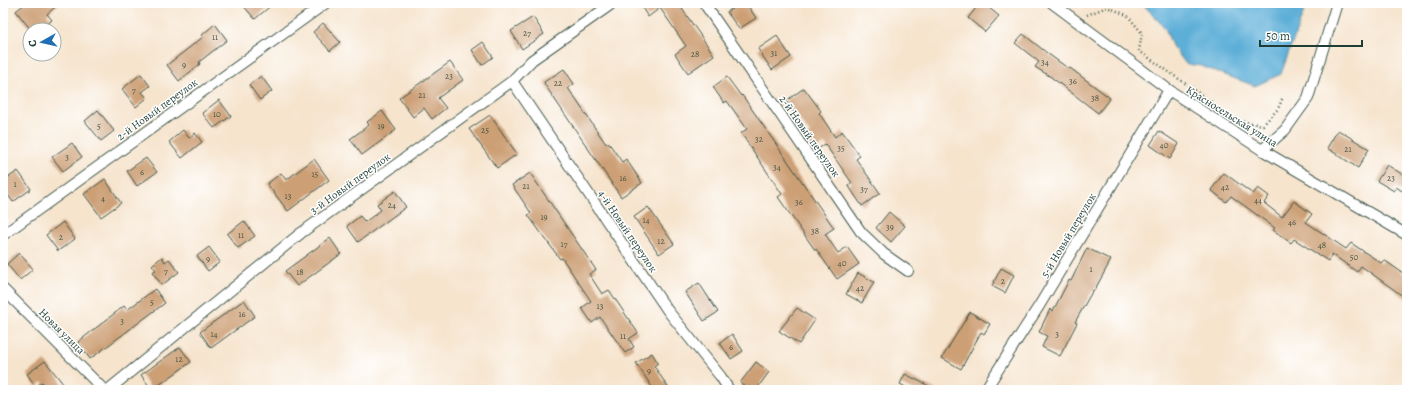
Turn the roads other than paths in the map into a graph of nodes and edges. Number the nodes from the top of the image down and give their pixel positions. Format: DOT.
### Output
graph roads {
  1 [pos="326,3"];
  2 [pos="613,3"];
  3 [pos="704,3"];
  4 [pos="1052,3"];
  5 [pos="1337,3"];
  6 [pos="512,81"];
  7 [pos="1169,90"];
  8 [pos="1262,150"];
  9 [pos="3,235"];
  10 [pos="1407,235"];
  11 [pos="908,271"];
  12 [pos="3,289"];
  13 [pos="104,390"];
  14 [pos="108,390"];
  15 [pos="729,390"];
  16 [pos="985,390"];
  1 -- 9 [label="street, 2-й Новый переулок"];
  2 -- 6 [label="street, 3-й Новый переулок"];
  3 -- 11 [label="street, 2-й Новый переулок"];
  4 -- 7 [label="street, Красносельская улица"];
  5 -- 8 [label="street"];
  6 -- 14 [label="street, 3-й Новый переулок"];
  6 -- 15 [label="street, 4-й Новый переулок"];
  7 -- 8 [label="street, Красносельская улица"];
  7 -- 16 [label="street, 5-й Новый переулок"];
  8 -- 10 [label="street, Красносельская улица"];
  12 -- 13 [label="street, Новая улица"];
}
